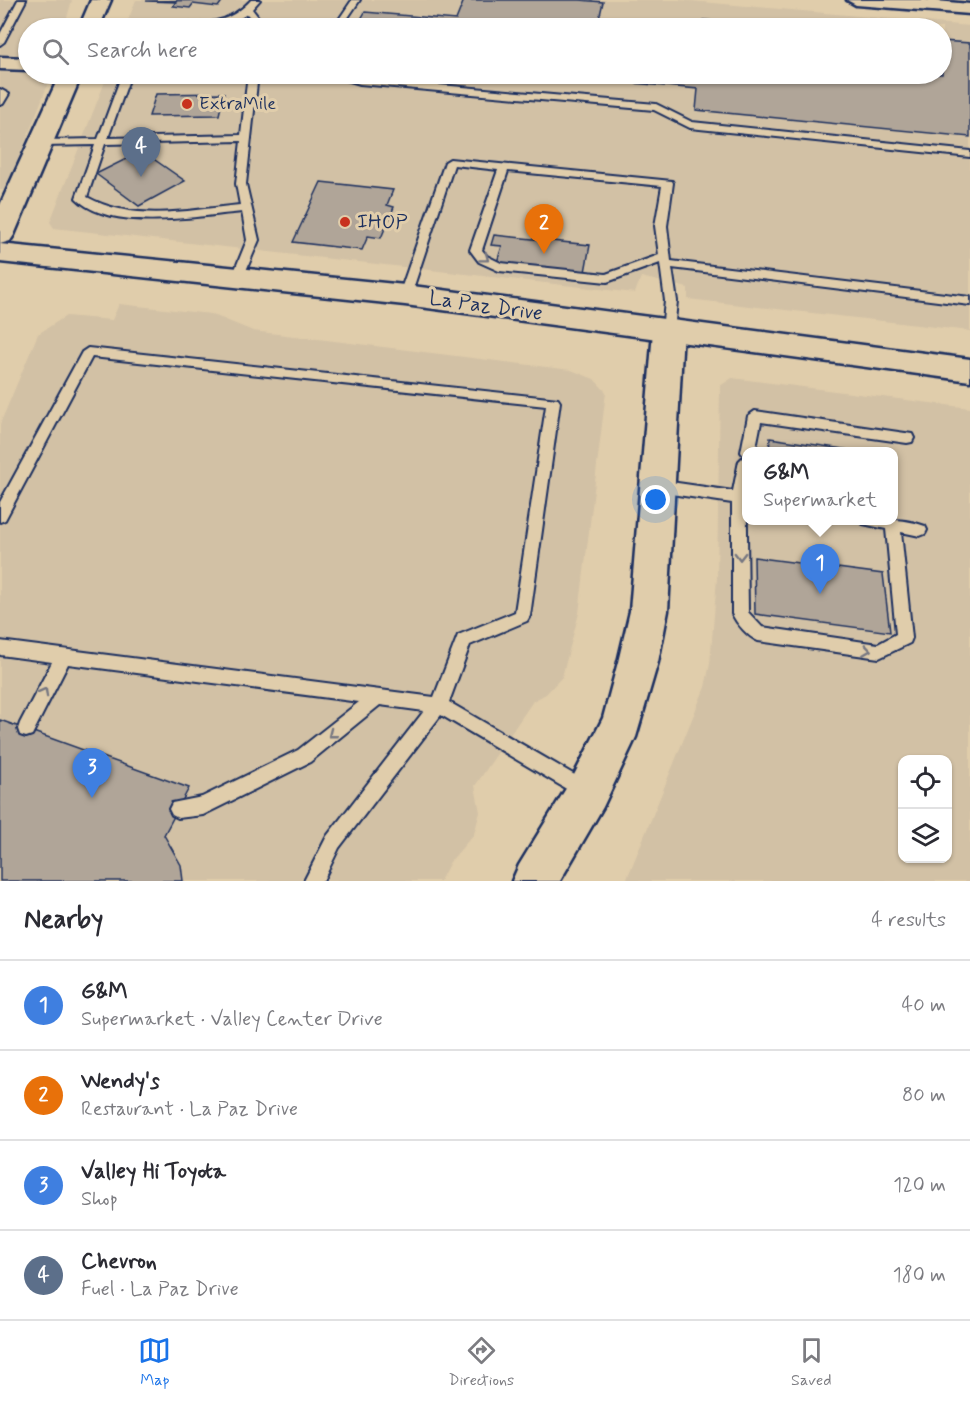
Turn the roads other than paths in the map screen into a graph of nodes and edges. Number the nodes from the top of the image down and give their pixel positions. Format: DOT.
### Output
graph roads {
  1 [pos="22,0"];
  2 [pos="101,0"];
  3 [pos="255,0"];
  4 [pos="356,0"];
  5 [pos="856,0"];
  6 [pos="248,9"];
  7 [pos="970,9"];
  8 [pos="93,18"];
  9 [pos="233,18"];
  10 [pos="254,18"];
  11 [pos="344,18"];
  12 [pos="5,23"];
  13 [pos="0,42"];
  14 [pos="0,63"];
  15 [pos="18,64"];
  16 [pos="67,84"];
  17 [pos="123,84"];
  18 [pos="252,84"];
  19 [pos="394,84"];
  20 [pos="0,92"];
  21 [pos="0,102"];
  22 [pos="246,138"];
  23 [pos="103,141"];
  24 [pos="43,142"];
  25 [pos="970,154"];
  26 [pos="504,167"];
  27 [pos="246,208"];
  28 [pos="0,236"];
  29 [pos="0,253"];
  30 [pos="667,260"];
  31 [pos="238,277"];
  32 [pos="405,296"];
  33 [pos="970,301"];
  34 [pos="668,331"];
  35 [pos="970,370"];
  36 [pos="907,438"];
  37 [pos="749,447"];
  38 [pos="657,486"];
  39 [pos="742,499"];
  40 [pos="0,516"];
  41 [pos="742,525"];
  42 [pos="893,525"];
  43 [pos="920,530"];
  44 [pos="0,648"];
  45 [pos="64,656"];
  46 [pos="378,697"];
  47 [pos="439,705"];
  48 [pos="26,729"];
  49 [pos="588,792"];
  50 [pos="178,809"];
  51 [pos="313,881"];
  52 [pos="535,881"];
  1 -- 12 [label="lane"];
  2 -- 8 [label="main road"];
  3 -- 6 [label="lane"];
  4 -- 11 [label="lane"];
  5 -- 7 [label="street"];
  6 -- 9 [label="lane"];
  6 -- 10 [label="lane"];
  12 -- 13 [label="lane"];
  14 -- 15 [label="street"];
  16 -- 24 [label="main road"];
  17 -- 23 [label="lane"];
  18 -- 22 [label="lane"];
  19 -- 25 [label="lane"];
  20 -- 21 [label="lane"];
  22 -- 23 [label="lane"];
  22 -- 27 [label="lane"];
  23 -- 24 [label="lane"];
  23 -- 27 [label="lane"];
  24 -- 28 [label="main road"];
  26 -- 30 [label="lane"];
  26 -- 30 [label="lane, one-way"];
  26 -- 32 [label="lane"];
  27 -- 31 [label="lane"];
  29 -- 31 [label="main road, La Paz Drive"];
  30 -- 33 [label="lane"];
  30 -- 34 [label="lane"];
  31 -- 32 [label="main road, La Paz Drive"];
  32 -- 34 [label="main road, La Paz Drive"];
  34 -- 35 [label="main road, La Paz Drive"];
  34 -- 38 [label="main road"];
  36 -- 37 [label="lane"];
  38 -- 39 [label="lane"];
  38 -- 49 [label="main road"];
  40 -- 47 [label="lane"];
  41 -- 42 [label="lane, one-way"];
  42 -- 43 [label="lane"];
  44 -- 45 [label="lane"];
  45 -- 46 [label="lane"];
  48 -- 45 [label="lane, one-way"];
  46 -- 47 [label="lane"];
  46 -- 50 [label="lane, one-way"];
  47 -- 49 [label="lane"];
  47 -- 51 [label="lane"];
  49 -- 52 [label="main road"];
}
